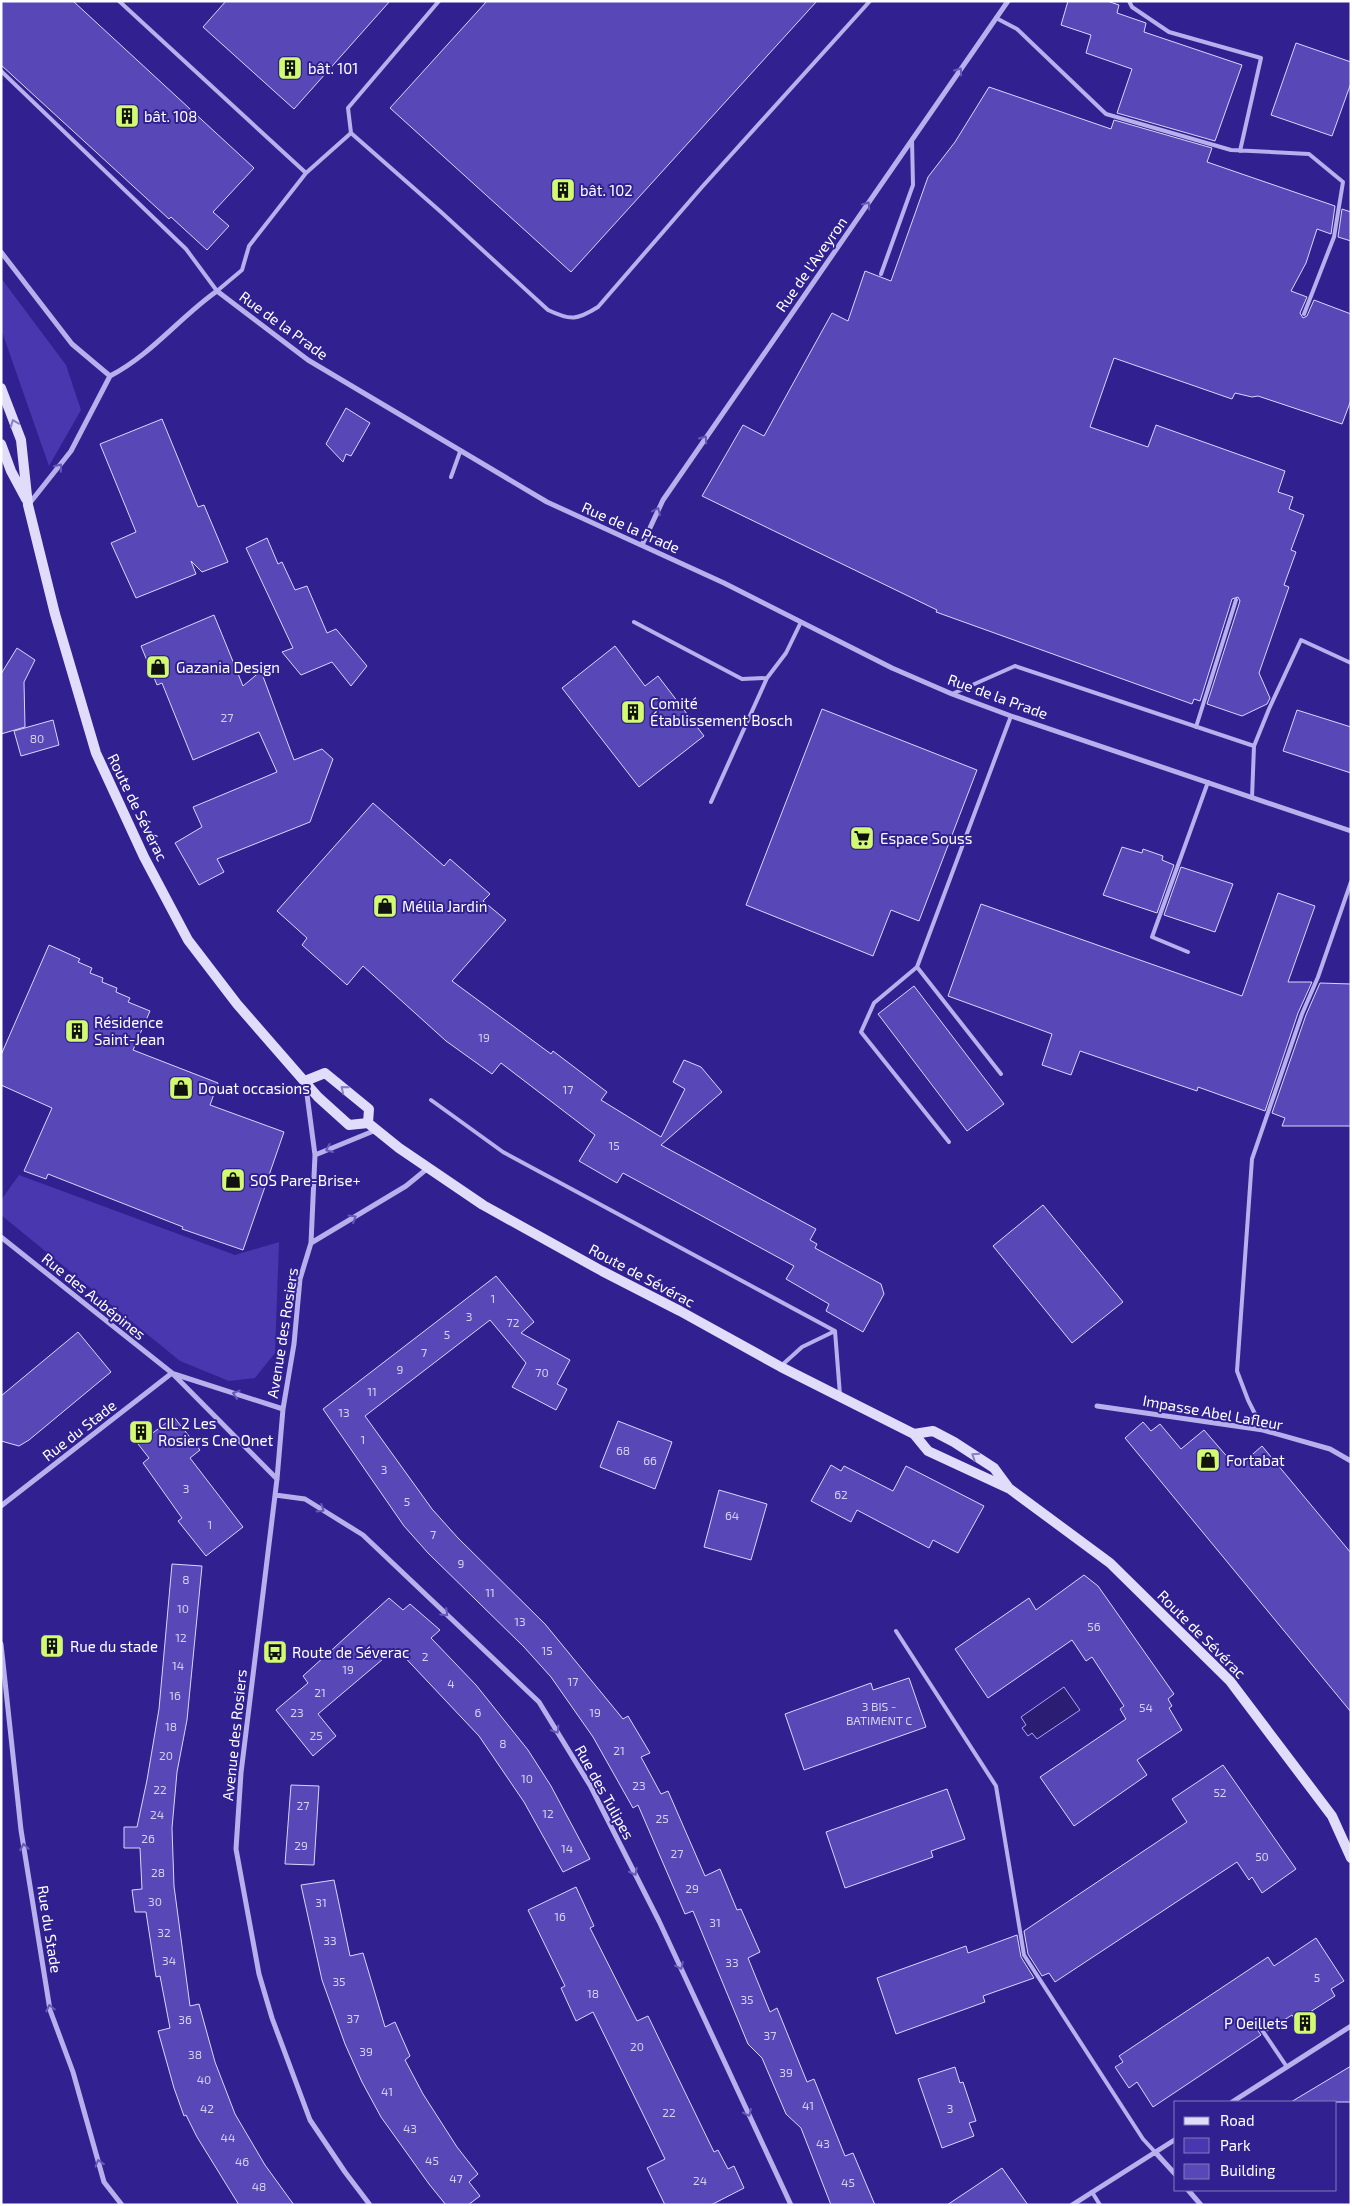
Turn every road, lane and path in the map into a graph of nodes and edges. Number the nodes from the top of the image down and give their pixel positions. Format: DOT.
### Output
graph roads {
  1 [pos="119,1"];
  2 [pos="439,1"];
  3 [pos="870,1"];
  4 [pos="1008,1"];
  5 [pos="1129,1"];
  6 [pos="996,18"];
  7 [pos="1,71"];
  8 [pos="351,133"];
  9 [pos="912,140"];
  10 [pos="1240,151"];
  11 [pos="306,173"];
  12 [pos="1,252"];
  13 [pos="881,274"];
  14 [pos="217,291"];
  15 [pos="1304,314"];
  16 [pos="110,376"];
  17 [pos="1,388"];
  18 [pos="1,444"];
  19 [pos="460,452"];
  20 [pos="451,477"];
  21 [pos="28,505"];
  22 [pos="642,545"];
  23 [pos="1236,600"];
  24 [pos="634,622"];
  25 [pos="801,622"];
  26 [pos="1351,663"];
  27 [pos="767,678"];
  28 [pos="952,694"];
  29 [pos="1011,716"];
  30 [pos="1196,727"];
  31 [pos="1254,746"];
  32 [pos="1208,782"];
  33 [pos="1252,798"];
  34 [pos="711,802"];
  35 [pos="1351,830"];
  36 [pos="1351,882"];
  37 [pos="1188,952"];
  38 [pos="917,967"];
  39 [pos="1001,1074"];
  40 [pos="305,1081"];
  41 [pos="430,1100"];
  42 [pos="372,1126"];
  43 [pos="949,1142"];
  44 [pos="315,1155"];
  45 [pos="428,1168"];
  46 [pos="1,1238"];
  47 [pos="311,1243"];
  48 [pos="836,1332"];
  49 [pos="781,1367"];
  50 [pos="172,1374"];
  51 [pos="840,1397"];
  52 [pos="1097,1406"];
  53 [pos="283,1408"];
  54 [pos="1263,1430"];
  55 [pos="914,1434"];
  56 [pos="1351,1461"];
  57 [pos="277,1478"];
  58 [pos="1010,1489"];
  59 [pos="275,1495"];
  60 [pos="1,1506"];
  61 [pos="896,1631"];
  62 [pos="1,1644"];
  63 [pos="1339,1832"];
  64 [pos="1351,1841"];
  65 [pos="1351,1858"];
  66 [pos="1351,2026"];
  67 [pos="1260,2027"];
  68 [pos="1287,2066"];
  69 [pos="1234,2101"];
  70 [pos="1174,2140"];
  71 [pos="1156,2152"];
  72 [pos="1174,2173"];
  73 [pos="1189,2191"];
  74 [pos="1092,2192"];
  75 [pos="122,2205"];
  76 [pos="370,2205"];
  77 [pos="792,2205"];
  78 [pos="1072,2205"];
  79 [pos="1100,2205"];
  80 [pos="1201,2205"];
  1 -- 11 [label="lane"];
  2 -- 8 [label="lane"];
  3 -- 8 [label="lane"];
  4 -- 6 [label="street, Rue de l'Aveyron"];
  5 -- 10 [label="lane"];
  9 -- 6 [label="street, Rue de l'Aveyron, one-way"];
  6 -- 10 [label="lane"];
  7 -- 14 [label="lane"];
  8 -- 11 [label="lane"];
  9 -- 13 [label="lane"];
  22 -- 9 [label="street, Rue de l'Aveyron, one-way"];
  10 -- 15 [label="lane"];
  11 -- 14 [label="lane"];
  12 -- 16 [label="street"];
  14 -- 16 [label="street, Rue de la Prade"];
  14 -- 19 [label="street, Rue de la Prade"];
  21 -- 16 [label="street, one-way"];
  21 -- 17 [label="main road, Route de Sévérac, one-way"];
  18 -- 21 [label="main road, Route de Sévérac"];
  19 -- 20 [label="lane"];
  19 -- 22 [label="street, Rue de la Prade"];
  21 -- 40 [label="main road, Route de Sévérac"];
  22 -- 25 [label="street, Rue de la Prade"];
  23 -- 30 [label="lane"];
  24 -- 27 [label="lane"];
  25 -- 27 [label="lane"];
  25 -- 28 [label="street, Rue de la Prade"];
  26 -- 31 [label="lane"];
  27 -- 34 [label="lane"];
  28 -- 29 [label="street, Rue de la Prade"];
  28 -- 30 [label="lane"];
  29 -- 32 [label="street, Rue de la Prade"];
  29 -- 38 [label="lane"];
  30 -- 31 [label="lane"];
  31 -- 33 [label="lane"];
  32 -- 33 [label="street, Rue de la Prade"];
  32 -- 37 [label="lane"];
  33 -- 35 [label="street, Rue de la Prade"];
  36 -- 54 [label="lane"];
  38 -- 39 [label="lane"];
  38 -- 43 [label="lane"];
  40 -- 42 [label="main road, Route de Sévérac"];
  42 -- 40 [label="main road, one-way"];
  40 -- 44 [label="street, Avenue des Rosiers"];
  41 -- 48 [label="lane"];
  42 -- 44 [label="street, one-way"];
  42 -- 45 [label="main road, Route de Sévérac"];
  44 -- 47 [label="street, Avenue des Rosiers"];
  47 -- 45 [label="street, one-way"];
  45 -- 49 [label="main road, Route de Sévérac"];
  46 -- 50 [label="street, Rue des Aubépines"];
  47 -- 53 [label="street, Avenue des Rosiers"];
  48 -- 49 [label="lane"];
  48 -- 51 [label="lane"];
  49 -- 51 [label="main road, Route de Sévérac"];
  53 -- 50 [label="street, Rue des Aubépines, one-way"];
  50 -- 57 [label="street, Rue des Aubépines"];
  50 -- 60 [label="street, Rue du Stade"];
  51 -- 55 [label="main road, Route de Sévérac"];
  52 -- 54 [label="street, Impasse Abel Lafleur"];
  53 -- 57 [label="street, Avenue des Rosiers"];
  54 -- 56 [label="street, Impasse Abel Lafleur"];
  55 -- 58 [label="main road, Route de Sévérac"];
  58 -- 55 [label="main road, Route de Sévérac, one-way"];
  57 -- 59 [label="street, Avenue des Rosiers"];
  58 -- 63 [label="main road, Route de Sévérac"];
  59 -- 76 [label="street, Avenue des Rosiers"];
  59 -- 77 [label="street, Rue des Tulipes, one-way"];
  61 -- 71 [label="lane"];
  75 -- 62 [label="street, Rue du Stade, one-way"];
  63 -- 64 [label="main road, Route de Sévérac"];
  63 -- 65 [label="main road, Route de Sévérac"];
  66 -- 68 [label="street"];
  67 -- 68 [label="lane"];
  68 -- 69 [label="street"];
  70 -- 71 [label="street"];
  71 -- 72 [label="street"];
  71 -- 74 [label="street"];
  73 -- 80 [label="street"];
  74 -- 78 [label="street"];
  74 -- 79 [label="lane"];
}
